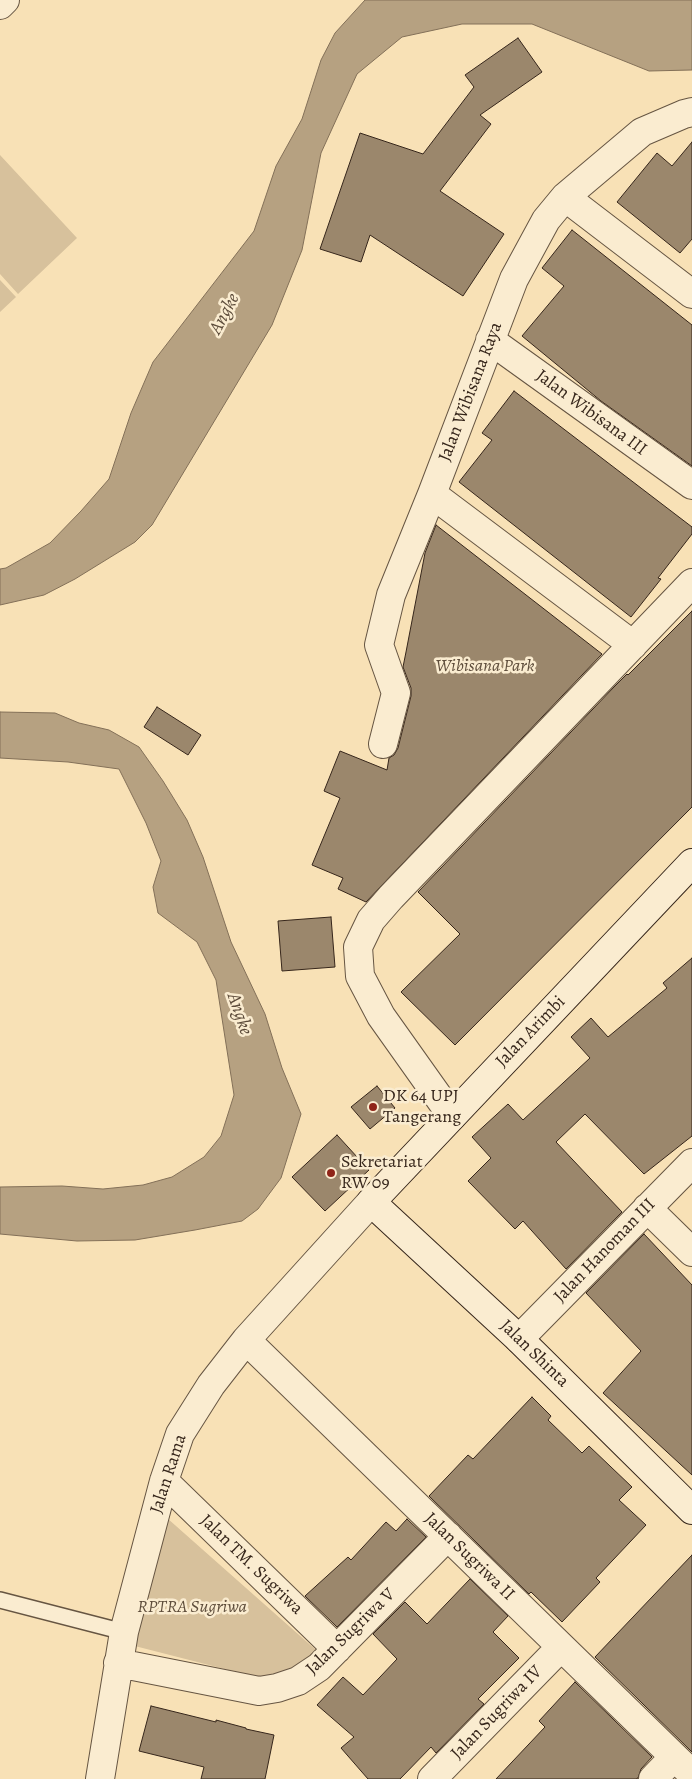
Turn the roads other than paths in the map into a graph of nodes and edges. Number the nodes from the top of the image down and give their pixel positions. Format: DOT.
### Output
graph roads {
  1 [pos="5,0"];
  2 [pos="0,5"];
  3 [pos="692,112"];
  4 [pos="566,197"];
  5 [pos="692,294"];
  6 [pos="490,340"];
  7 [pos="692,485"];
  8 [pos="432,494"];
  9 [pos="692,583"];
  10 [pos="633,645"];
  11 [pos="383,744"];
  12 [pos="692,863"];
  13 [pos="452,1116"];
  14 [pos="692,1163"];
  15 [pos="372,1202"];
  16 [pos="647,1208"];
  17 [pos="692,1252"];
  18 [pos="519,1339"];
  19 [pos="246,1340"];
  20 [pos="164,1481"];
  21 [pos="692,1510"];
  22 [pos="448,1536"];
  23 [pos="0,1600"];
  24 [pos="124,1632"];
  25 [pos="561,1647"];
  26 [pos="337,1649"];
  27 [pos="118,1663"];
  28 [pos="683,1765"];
  29 [pos="100,1779"];
  30 [pos="432,1779"];
  31 [pos="653,1779"];
  1 -- 2 [label="street"];
  3 -- 4 [label="street, Jalan Wibisana Raya"];
  4 -- 5 [label="street"];
  4 -- 6 [label="street, Jalan Wibisana Raya"];
  6 -- 7 [label="street, Jalan Wibisana III"];
  6 -- 8 [label="street, Jalan Wibisana Raya"];
  8 -- 10 [label="street"];
  8 -- 11 [label="street, Jalan Wibisana Raya"];
  9 -- 10 [label="street"];
  10 -- 13 [label="street"];
  12 -- 13 [label="street, Jalan Arimbi"];
  13 -- 15 [label="street, Jalan Arimbi"];
  14 -- 16 [label="street, Jalan Hanoman III"];
  15 -- 18 [label="street, Jalan Shinta"];
  15 -- 19 [label="street, Jalan Rama"];
  16 -- 17 [label="street"];
  16 -- 18 [label="street, Jalan Hanoman III"];
  18 -- 21 [label="street, Jalan Shinta"];
  19 -- 20 [label="street, Jalan Rama"];
  19 -- 22 [label="street, Jalan Sugriwa II"];
  20 -- 24 [label="street, Jalan Rama"];
  20 -- 26 [label="street, Jalan TM. Sugriwa"];
  22 -- 25 [label="street, Jalan Sugriwa II"];
  22 -- 26 [label="street, Jalan Sugriwa V"];
  23 -- 24 [label="lane"];
  24 -- 27 [label="street, Jalan Rama"];
  25 -- 28 [label="street, Jalan Sugriwa II"];
  25 -- 30 [label="street, Jalan Sugriwa IV"];
  26 -- 27 [label="street, Jalan Sugriwa V"];
  27 -- 29 [label="street, Jalan Rama"];
  28 -- 31 [label="street"];
}
